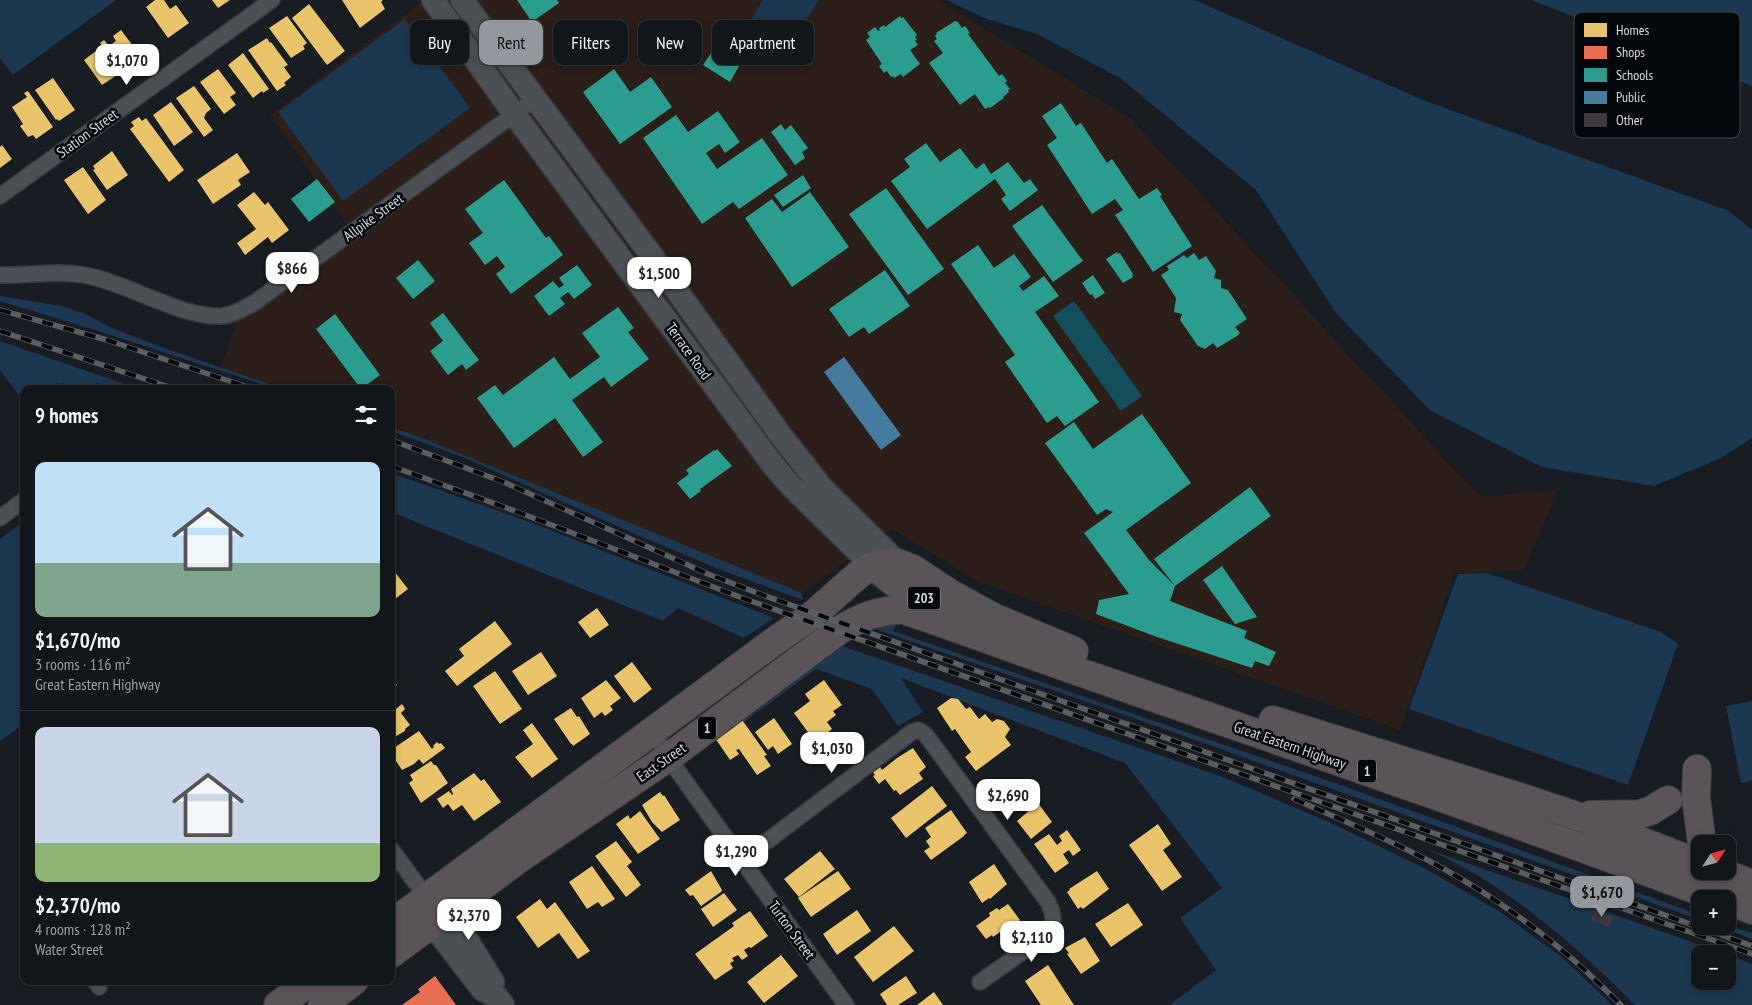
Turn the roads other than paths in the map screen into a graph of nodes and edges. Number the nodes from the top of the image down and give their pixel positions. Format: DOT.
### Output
graph roads {
  1 [pos="272,0"];
  2 [pos="433,0"];
  3 [pos="462,0"];
  4 [pos="535,99"];
  5 [pos="515,115"];
  6 [pos="0,196"];
  7 [pos="0,275"];
  8 [pos="20,503"];
  9 [pos="0,518"];
  10 [pos="885,564"];
  11 [pos="970,633"];
  12 [pos="652,732"];
  13 [pos="669,756"];
  14 [pos="1697,769"];
  15 [pos="1668,800"];
  16 [pos="1574,815"];
  17 [pos="1701,835"];
  18 [pos="395,855"];
  19 [pos="742,860"];
  20 [pos="1691,860"];
  21 [pos="1736,878"];
  22 [pos="1752,884"];
  23 [pos="1697,890"];
  24 [pos="1736,904"];
  25 [pos="1752,910"];
  26 [pos="436,911"];
  27 [pos="395,923"];
  28 [pos="395,950"];
  29 [pos="980,982"];
  30 [pos="306,985"];
  31 [pos="349,985"];
  32 [pos="500,1001"];
  33 [pos="278,1005"];
  34 [pos="322,1005"];
  35 [pos="846,1005"];
  1 -- 6 [label="street, Station Street"];
  2 -- 5 [label="street, Terrace Road / 203"];
  3 -- 4 [label="street, Terrace Road / 203"];
  4 -- 5 [label="street, Allpike Street"];
  4 -- 10 [label="street, Terrace Road / 203"];
  5 -- 7 [label="street, Allpike Street"];
  5 -- 10 [label="street, Terrace Road / 203"];
  8 -- 9 [label="street"];
  10 -- 11 [label="highway, 203"];
  10 -- 12 [label="highway, East Street / 1"];
  10 -- 16 [label="highway, Great Eastern Highway / 1"];
  11 -- 13 [label="highway, East Street / 1"];
  11 -- 23 [label="highway, Great Eastern Highway / 1"];
  12 -- 13 [label="street, Turton Street"];
  12 -- 26 [label="highway, East Street / 1"];
  13 -- 19 [label="street, Turton Street"];
  13 -- 26 [label="highway, East Street / 1"];
  14 -- 17 [label="highway"];
  15 -- 16 [label="highway"];
  16 -- 20 [label="highway, Great Eastern Highway / 1"];
  18 -- 26 [label="street"];
  19 -- 29 [label="street"];
  19 -- 35 [label="street, Turton Street"];
  21 -- 22 [label="highway"];
  24 -- 25 [label="highway"];
  26 -- 27 [label="highway, East Street / 1"];
  26 -- 28 [label="highway, East Street / 1"];
  26 -- 32 [label="street"];
  30 -- 33 [label="highway"];
  31 -- 34 [label="highway"];
}
